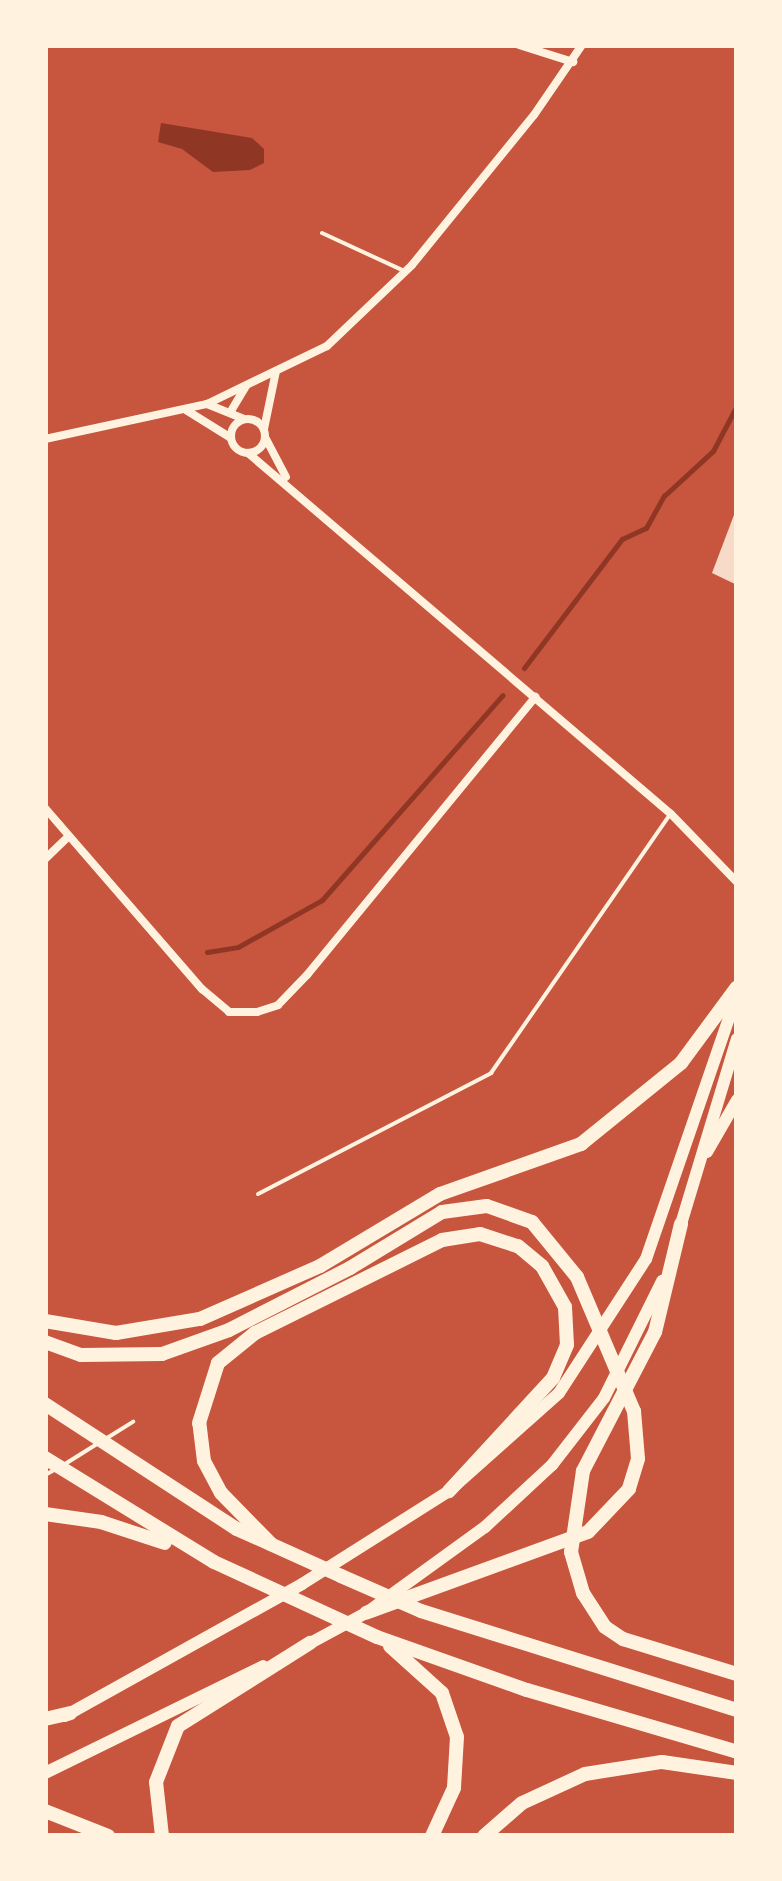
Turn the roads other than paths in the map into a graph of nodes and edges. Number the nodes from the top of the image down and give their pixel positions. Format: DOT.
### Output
graph roads {
  1 [pos="518,45"];
  2 [pos="582,45"];
  3 [pos="573,62"];
  4 [pos="322,232"];
  5 [pos="406,272"];
  6 [pos="276,370"];
  7 [pos="248,383"];
  8 [pos="207,404"];
  9 [pos="186,410"];
  10 [pos="231,411"];
  11 [pos="244,419"];
  12 [pos="264,433"];
  13 [pos="231,438"];
  14 [pos="45,439"];
  15 [pos="248,453"];
  16 [pos="288,481"];
  17 [pos="535,697"];
  18 [pos="45,808"];
  19 [pos="671,814"];
  20 [pos="69,836"];
  21 [pos="45,859"];
  22 [pos="733,871"];
  23 [pos="737,882"];
  24 [pos="737,987"];
  25 [pos="737,995"];
  26 [pos="737,1039"];
  27 [pos="737,1100"];
  28 [pos="696,1172"];
  29 [pos="258,1194"];
  30 [pos="682,1224"];
  31 [pos="45,1322"];
  32 [pos="45,1342"];
  33 [pos="45,1404"];
  34 [pos="133,1422"];
  35 [pos="45,1458"];
  36 [pos="45,1476"];
  37 [pos="449,1492"];
  38 [pos="45,1514"];
  39 [pos="271,1544"];
  40 [pos="214,1562"];
  41 [pos="366,1613"];
  42 [pos="377,1637"];
  43 [pos="310,1643"];
  44 [pos="737,1674"];
  45 [pos="737,1710"];
  46 [pos="70,1714"];
  47 [pos="45,1722"];
  48 [pos="737,1752"];
  49 [pos="45,1773"];
  50 [pos="737,1773"];
  51 [pos="45,1811"];
  52 [pos="108,1836"];
  53 [pos="162,1836"];
  54 [pos="432,1836"];
  55 [pos="484,1836"];
  1 -- 3 [label="street"];
  2 -- 3 [label="street"];
  3 -- 5 [label="street"];
  4 -- 5 [label="lane"];
  5 -- 6 [label="street"];
  6 -- 7 [label="street"];
  6 -- 12 [label="street"];
  7 -- 8 [label="street"];
  7 -- 10 [label="street"];
  8 -- 9 [label="street"];
  8 -- 10 [label="street"];
  9 -- 13 [label="street"];
  9 -- 14 [label="street"];
  10 -- 11 [label="street"];
  11 -- 12 [label="street"];
  11 -- 13 [label="street"];
  12 -- 15 [label="street"];
  12 -- 16 [label="street"];
  13 -- 15 [label="street"];
  15 -- 16 [label="street"];
  16 -- 17 [label="street"];
  17 -- 19 [label="street"];
  17 -- 20 [label="street"];
  18 -- 20 [label="street"];
  19 -- 22 [label="street"];
  19 -- 29 [label="lane"];
  20 -- 21 [label="street"];
  22 -- 23 [label="street"];
  24 -- 31 [label="highway"];
  25 -- 37 [label="main road"];
  26 -- 28 [label="main road"];
  27 -- 28 [label="main road"];
  28 -- 30 [label="main road"];
  30 -- 41 [label="main road"];
  30 -- 44 [label="highway"];
  32 -- 41 [label="highway"];
  33 -- 39 [label="highway"];
  34 -- 36 [label="lane"];
  35 -- 40 [label="highway"];
  37 -- 39 [label="highway"];
  37 -- 46 [label="main road"];
  38 -- 40 [label="highway"];
  39 -- 45 [label="highway"];
  40 -- 42 [label="highway"];
  41 -- 43 [label="main road"];
  42 -- 48 [label="highway"];
  42 -- 54 [label="highway"];
  43 -- 49 [label="main road"];
  43 -- 53 [label="highway"];
  46 -- 47 [label="highway"];
  50 -- 55 [label="highway"];
  51 -- 52 [label="highway"];
}
